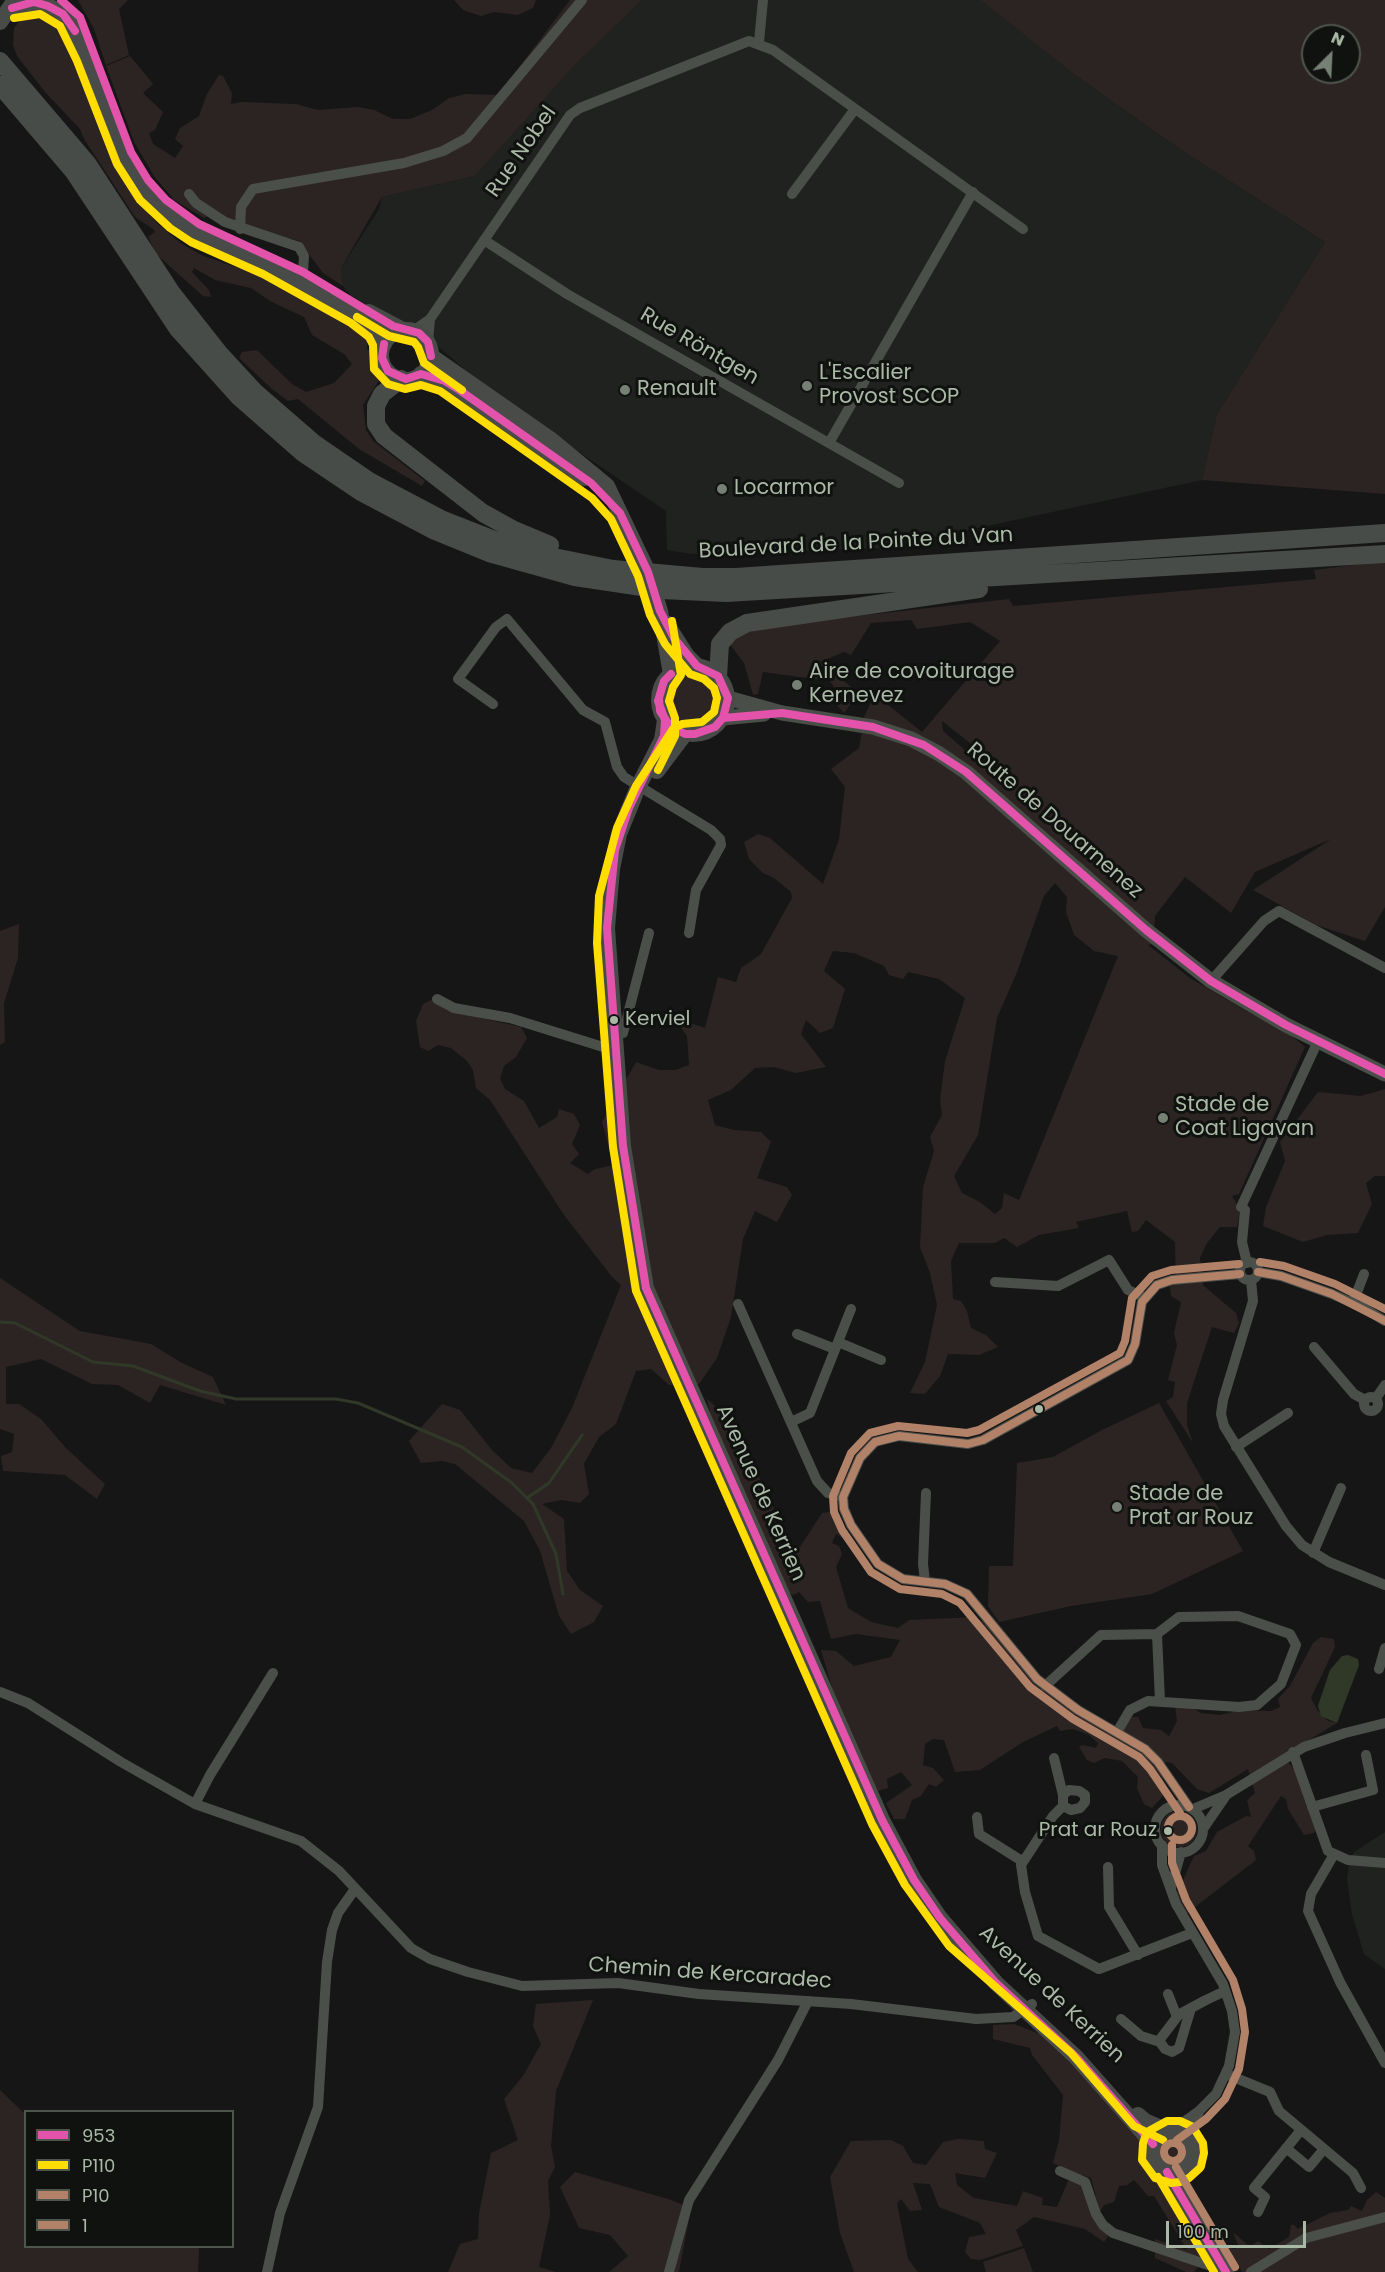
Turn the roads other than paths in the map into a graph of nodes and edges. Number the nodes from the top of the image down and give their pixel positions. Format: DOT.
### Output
graph roads {
  1 [pos="582,0"];
  2 [pos="763,0"];
  3 [pos="13,4"];
  4 [pos="67,5"];
  5 [pos="0,22"];
  6 [pos="759,42"];
  7 [pos="0,61"];
  8 [pos="0,85"];
  9 [pos="855,109"];
  10 [pos="973,192"];
  11 [pos="189,194"];
  12 [pos="792,195"];
  13 [pos="240,229"];
  14 [pos="1023,229"];
  15 [pos="484,240"];
  16 [pos="305,279"];
  17 [pos="430,319"];
  18 [pos="408,330"];
  19 [pos="384,344"];
  20 [pos="429,349"];
  21 [pos="421,374"];
  22 [pos="401,379"];
  23 [pos="829,443"];
  24 [pos="899,483"];
  25 [pos="620,513"];
  26 [pos="1385,533"];
  27 [pos="1385,554"];
  28 [pos="1062,573"];
  29 [pos="702,577"];
  30 [pos="660,611"];
  31 [pos="697,666"];
  32 [pos="671,674"];
  33 [pos="718,676"];
  34 [pos="728,698"];
  35 [pos="493,704"];
  36 [pos="782,713"];
  37 [pos="723,718"];
  38 [pos="665,720"];
  39 [pos="685,734"];
  40 [pos="641,789"];
  41 [pos="649,933"];
  42 [pos="689,933"];
  43 [pos="1385,968"];
  44 [pos="1210,981"];
  45 [pos="437,999"];
  46 [pos="614,1034"];
  47 [pos="1318,1041"];
  48 [pos="616,1051"];
  49 [pos="1385,1074"];
  50 [pos="1247,1263"];
  51 [pos="1240,1274"];
  52 [pos="1364,1274"];
  53 [pos="1254,1276"];
  54 [pos="995,1281"];
  55 [pos="1144,1298"];
  56 [pos="1353,1303"];
  57 [pos="738,1304"];
  58 [pos="851,1309"];
  59 [pos="1385,1321"];
  60 [pos="797,1334"];
  61 [pos="836,1346"];
  62 [pos="1314,1347"];
  63 [pos="881,1360"];
  64 [pos="1385,1385"];
  65 [pos="1376,1405"];
  66 [pos="1288,1413"];
  67 [pos="791,1422"];
  68 [pos="1236,1447"];
  69 [pos="1341,1488"];
  70 [pos="926,1492"];
  71 [pos="843,1497"];
  72 [pos="1313,1553"];
  73 [pos="925,1581"];
  74 [pos="1385,1585"];
  75 [pos="1157,1634"];
  76 [pos="1385,1648"];
  77 [pos="1379,1669"];
  78 [pos="273,1673"];
  79 [pos="1046,1686"];
  80 [pos="0,1692"];
  81 [pos="1160,1701"];
  82 [pos="1385,1723"];
  83 [pos="1117,1731"];
  84 [pos="1293,1752"];
  85 [pos="1366,1755"];
  86 [pos="1054,1758"];
  87 [pos="1170,1783"];
  88 [pos="1226,1795"];
  89 [pos="1063,1800"];
  90 [pos="195,1804"];
  91 [pos="1170,1807"];
  92 [pos="1312,1807"];
  93 [pos="1191,1808"];
  94 [pos="977,1817"];
  95 [pos="1203,1829"];
  96 [pos="1162,1845"];
  97 [pos="1181,1852"];
  98 [pos="1334,1856"];
  99 [pos="1022,1862"];
  100 [pos="1385,1863"];
  101 [pos="1108,1867"];
  102 [pos="1171,1888"];
  103 [pos="355,1889"];
  104 [pos="1191,1933"];
  105 [pos="1138,1956"];
  106 [pos="1225,1991"];
  107 [pos="1168,1995"];
  108 [pos="808,2001"];
  109 [pos="1029,2007"];
  110 [pos="1191,2008"];
  111 [pos="1177,2017"];
  112 [pos="1121,2019"];
  113 [pos="1160,2042"];
  114 [pos="1385,2063"];
  115 [pos="1226,2074"];
  116 [pos="1199,2111"];
  117 [pos="1301,2130"];
  118 [pos="1169,2131"];
  119 [pos="1190,2140"];
  120 [pos="1153,2144"];
  121 [pos="1286,2148"];
  122 [pos="1324,2149"];
  123 [pos="1188,2167"];
  124 [pos="1060,2171"];
  125 [pos="1167,2172"];
  126 [pos="1361,2188"];
  127 [pos="1258,2212"];
  128 [pos="1385,2217"];
  129 [pos="1226,2269"];
  130 [pos="267,2272"];
  131 [pos="669,2272"];
  132 [pos="1251,2272"];
  1 -- 13 [label="street"];
  2 -- 6 [label="street"];
  3 -- 5 [label="main road"];
  3 -- 16 [label="main road"];
  4 -- 16 [label="main road"];
  6 -- 9 [label="street"];
  6 -- 15 [label="street, Rue Nobel"];
  7 -- 29 [label="highway, Boulevard de la Pointe du Van"];
  8 -- 28 [label="highway, Boulevard de la Pointe du Van"];
  9 -- 10 [label="street"];
  9 -- 12 [label="street"];
  10 -- 14 [label="street"];
  10 -- 23 [label="street"];
  11 -- 13 [label="street"];
  13 -- 16 [label="street"];
  15 -- 17 [label="street, Rue Nobel"];
  15 -- 23 [label="street, Rue Röntgen"];
  16 -- 18 [label="main road"];
  16 -- 19 [label="main road"];
  17 -- 18 [label="street, Rue Nobel"];
  17 -- 20 [label="street, Rue Nobel"];
  18 -- 19 [label="main road"];
  18 -- 20 [label="main road"];
  19 -- 22 [label="main road"];
  20 -- 21 [label="main road"];
  20 -- 25 [label="main road"];
  21 -- 22 [label="main road"];
  21 -- 25 [label="main road"];
  22 -- 29 [label="highway"];
  23 -- 24 [label="street, Rue Röntgen"];
  25 -- 30 [label="main road"];
  26 -- 29 [label="highway, Boulevard de la Pointe du Van"];
  27 -- 28 [label="highway, Boulevard de la Pointe du Van"];
  28 -- 33 [label="highway"];
  30 -- 31 [label="main road"];
  30 -- 32 [label="main road"];
  31 -- 32 [label="main road"];
  31 -- 33 [label="main road"];
  32 -- 38 [label="main road"];
  33 -- 34 [label="main road"];
  34 -- 36 [label="main road, Route de Douarnenez"];
  34 -- 37 [label="main road"];
  35 -- 40 [label="street"];
  36 -- 37 [label="main road, Route de Douarnenez"];
  36 -- 44 [label="main road, Route de Douarnenez"];
  37 -- 39 [label="main road"];
  38 -- 39 [label="main road"];
  38 -- 40 [label="main road, Avenue de Kerrien"];
  39 -- 40 [label="main road, Avenue de Kerrien"];
  40 -- 42 [label="street"];
  40 -- 46 [label="main road, Avenue de Kerrien"];
  41 -- 46 [label="street"];
  43 -- 44 [label="street"];
  44 -- 47 [label="main road, Route de Douarnenez"];
  45 -- 48 [label="street"];
  46 -- 48 [label="main road, Avenue de Kerrien"];
  47 -- 49 [label="main road, Route de Douarnenez"];
  47 -- 50 [label="street"];
  48 -- 109 [label="main road, Avenue de Kerrien"];
  50 -- 51 [label="street"];
  50 -- 53 [label="street"];
  51 -- 53 [label="street"];
  51 -- 55 [label="street"];
  52 -- 56 [label="street"];
  53 -- 56 [label="street"];
  53 -- 68 [label="street"];
  54 -- 55 [label="street"];
  55 -- 71 [label="street"];
  56 -- 59 [label="street"];
  57 -- 67 [label="street"];
  58 -- 61 [label="street"];
  60 -- 61 [label="street"];
  61 -- 63 [label="street"];
  61 -- 67 [label="street"];
  62 -- 65 [label="street"];
  64 -- 65 [label="street"];
  66 -- 68 [label="street"];
  67 -- 71 [label="street"];
  68 -- 72 [label="street"];
  69 -- 72 [label="street"];
  70 -- 73 [label="street"];
  71 -- 73 [label="street"];
  72 -- 74 [label="street"];
  73 -- 79 [label="street"];
  75 -- 79 [label="street"];
  75 -- 81 [label="street"];
  75 -- 81 [label="street"];
  76 -- 77 [label="street"];
  78 -- 90 [label="street"];
  79 -- 83 [label="street"];
  80 -- 90 [label="street, Chemin de Kercaradec"];
  81 -- 83 [label="street"];
  82 -- 84 [label="street"];
  83 -- 87 [label="street"];
  84 -- 88 [label="street"];
  84 -- 92 [label="street"];
  85 -- 92 [label="street"];
  86 -- 89 [label="street"];
  87 -- 91 [label="street"];
  87 -- 93 [label="street"];
  88 -- 93 [label="street"];
  88 -- 95 [label="street"];
  89 -- 89 [label="street"];
  89 -- 99 [label="street"];
  90 -- 103 [label="street, Chemin de Kercaradec"];
  91 -- 93 [label="street"];
  91 -- 96 [label="street"];
  92 -- 98 [label="street"];
  93 -- 95 [label="street"];
  94 -- 99 [label="street"];
  95 -- 97 [label="street"];
  96 -- 97 [label="street"];
  96 -- 102 [label="street"];
  97 -- 102 [label="street"];
  98 -- 100 [label="street"];
  98 -- 114 [label="street"];
  99 -- 105 [label="street"];
  101 -- 105 [label="street"];
  102 -- 104 [label="street"];
  103 -- 108 [label="street, Chemin de Kercaradec"];
  103 -- 130 [label="street"];
  104 -- 105 [label="street"];
  104 -- 106 [label="street"];
  106 -- 110 [label="street"];
  106 -- 115 [label="street"];
  107 -- 111 [label="street"];
  108 -- 109 [label="street, Chemin de Kercaradec"];
  108 -- 131 [label="street"];
  109 -- 118 [label="main road, Avenue de Kerrien"];
  109 -- 120 [label="main road, Avenue de Kerrien"];
  110 -- 111 [label="street"];
  110 -- 113 [label="street"];
  111 -- 113 [label="street"];
  112 -- 113 [label="street"];
  115 -- 116 [label="street"];
  115 -- 117 [label="street"];
  116 -- 118 [label="street"];
  116 -- 119 [label="street"];
  117 -- 121 [label="street"];
  117 -- 122 [label="street"];
  118 -- 119 [label="main road"];
  118 -- 120 [label="main road"];
  119 -- 123 [label="main road"];
  120 -- 125 [label="main road"];
  121 -- 122 [label="street"];
  121 -- 127 [label="street"];
  122 -- 126 [label="street"];
  123 -- 125 [label="main road"];
  123 -- 129 [label="main road"];
  124 -- 129 [label="street"];
  125 -- 129 [label="main road"];
  128 -- 132 [label="street"];
}
